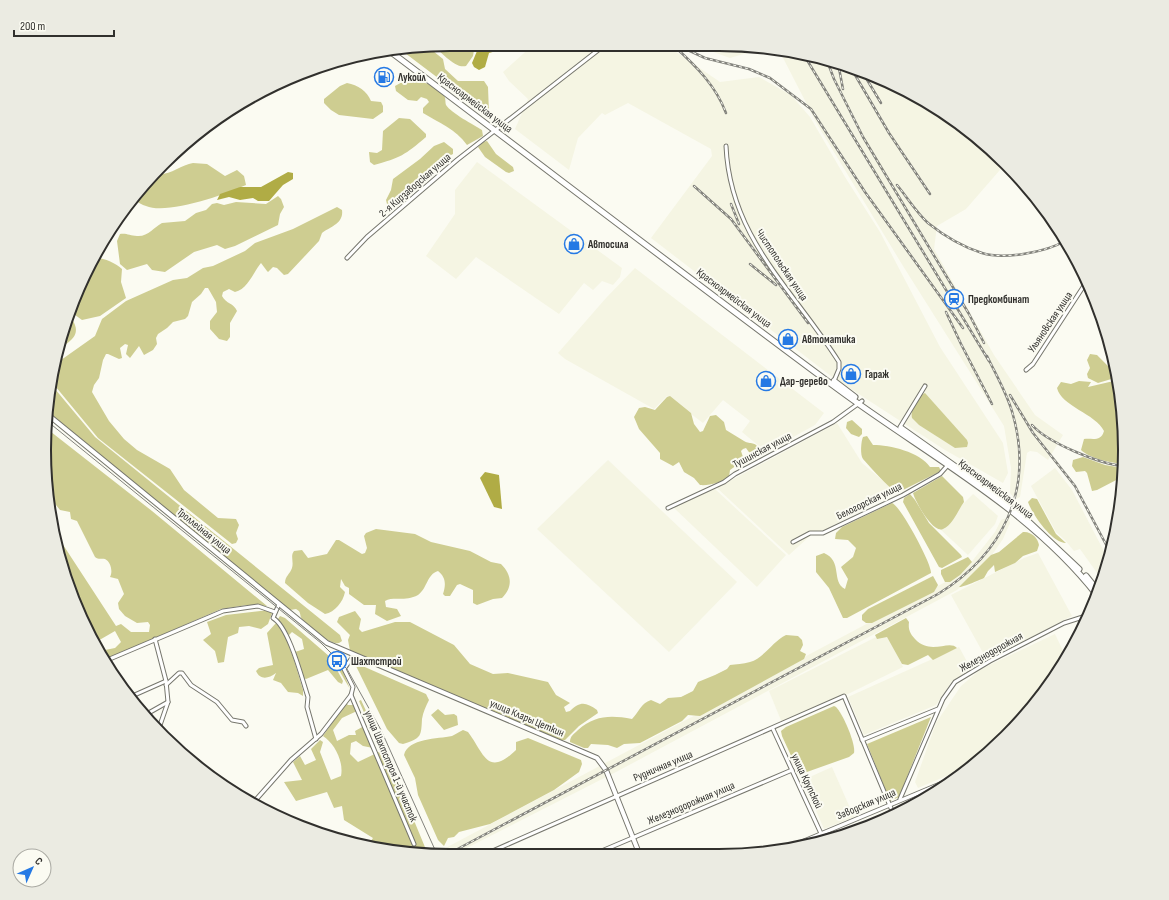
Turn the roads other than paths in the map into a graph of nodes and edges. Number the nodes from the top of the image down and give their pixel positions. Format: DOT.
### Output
graph roads {
  1 [pos="597,51"];
  2 [pos="400,54"];
  3 [pos="395,55"];
  4 [pos="496,129"];
  5 [pos="726,146"];
  6 [pos="347,258"];
  7 [pos="1083,287"];
  8 [pos="1026,370"];
  9 [pos="832,383"];
  10 [pos="924,386"];
  11 [pos="860,403"];
  12 [pos="52,418"];
  13 [pos="900,427"];
  14 [pos="948,465"];
  15 [pos="668,508"];
  16 [pos="793,542"];
  17 [pos="1094,586"];
  18 [pos="1093,590"];
  19 [pos="279,604"];
  20 [pos="275,612"];
  21 [pos="1081,618"];
  22 [pos="155,639"];
  23 [pos="354,655"];
  24 [pos="110,659"];
  25 [pos="166,683"];
  26 [pos="135,695"];
  27 [pos="351,695"];
  28 [pos="168,702"];
  29 [pos="939,708"];
  30 [pos="150,712"];
  31 [pos="160,724"];
  32 [pos="246,726"];
  33 [pos="773,729"];
  34 [pos="316,739"];
  35 [pos="862,740"];
  36 [pos="792,770"];
  37 [pos="936,785"];
  38 [pos="616,796"];
  39 [pos="256,799"];
  40 [pos="900,799"];
  41 [pos="889,804"];
  42 [pos="892,810"];
  43 [pos="821,833"];
  44 [pos="633,837"];
  45 [pos="810,838"];
  46 [pos="414,844"];
  47 [pos="495,849"];
  48 [pos="604,849"];
  49 [pos="638,849"];
  1 -- 4 [label="street"];
  2 -- 4 [label="main road, Красноармейская улица"];
  3 -- 4 [label="main road, Красноармейская улица"];
  4 -- 6 [label="street, 2-я Кирзаводская улица"];
  4 -- 9 [label="main road, Красноармейская улица"];
  5 -- 9 [label="street, Чистопольская улица"];
  7 -- 8 [label="street, Ульяновская улица"];
  9 -- 11 [label="main road, Красноармейская улица"];
  10 -- 13 [label="street"];
  11 -- 13 [label="main road, Красноармейская улица"];
  11 -- 14 [label="main road, Красноармейская улица"];
  11 -- 15 [label="street, Тушинская улица"];
  12 -- 19 [label="street, Троллейная улица"];
  13 -- 17 [label="main road, Красноармейская улица"];
  14 -- 16 [label="street, Белогорская улица"];
  14 -- 18 [label="main road, Красноармейская улица"];
  19 -- 20 [label="street"];
  19 -- 23 [label="street, Троллейная улица"];
  20 -- 22 [label="street"];
  20 -- 34 [label="street"];
  21 -- 29 [label="street, Железнодорожная"];
  22 -- 24 [label="street"];
  22 -- 25 [label="street"];
  23 -- 27 [label="street, улица Шахтстроя 1-й участок"];
  23 -- 38 [label="street, улица Клары Цеткин"];
  25 -- 26 [label="street"];
  25 -- 28 [label="street"];
  25 -- 32 [label="street"];
  27 -- 34 [label="street"];
  27 -- 46 [label="street, улица Шахтстроя 1-й участок"];
  28 -- 30 [label="street"];
  28 -- 31 [label="street"];
  29 -- 35 [label="street"];
  29 -- 40 [label="street, Железнодорожная"];
  33 -- 35 [label="street, Рудничная улица"];
  33 -- 36 [label="street, улица Крупской"];
  33 -- 38 [label="street, Рудничная улица"];
  34 -- 39 [label="street"];
  35 -- 41 [label="street"];
  36 -- 43 [label="street, улица Крупской"];
  36 -- 44 [label="street, Железнодорожная улица"];
  37 -- 40 [label="street, Заводская улица"];
  38 -- 44 [label="street, улица Клары Цеткин"];
  38 -- 47 [label="street, Рудничная улица"];
  40 -- 41 [label="street, Заводская улица"];
  41 -- 42 [label="street"];
  41 -- 43 [label="street, Заводская улица"];
  43 -- 45 [label="street, Заводская улица"];
  44 -- 48 [label="street, Железнодорожная улица"];
  44 -- 49 [label="street, улица Клары Цеткин"];
}
